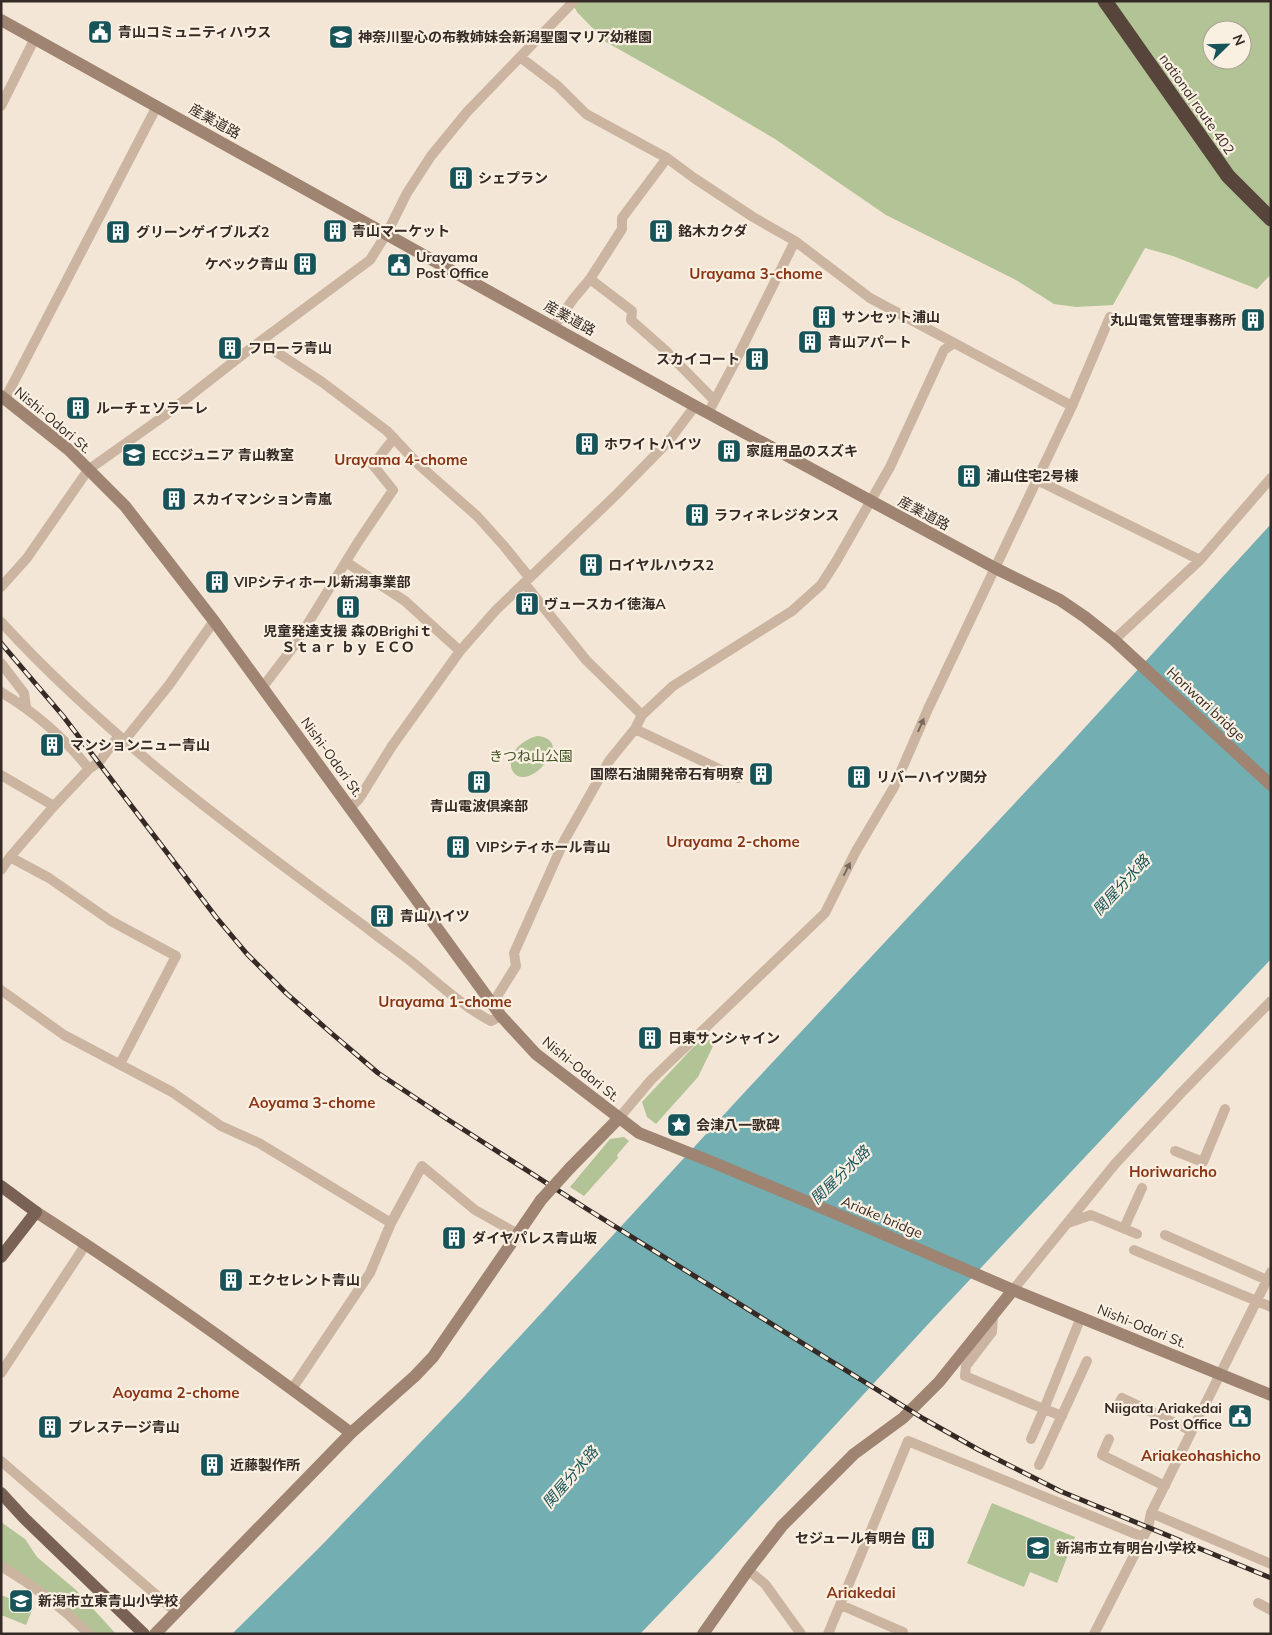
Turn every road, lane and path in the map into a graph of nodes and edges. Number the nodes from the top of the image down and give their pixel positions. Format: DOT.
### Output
graph roads {
  1 [pos="574,1"];
  2 [pos="1106,1"];
  3 [pos="1,20"];
  4 [pos="35,38"];
  5 [pos="520,57"];
  6 [pos="1,106"];
  7 [pos="157,106"];
  8 [pos="667,158"];
  9 [pos="1271,219"];
  10 [pos="387,233"];
  11 [pos="795,241"];
  12 [pos="590,279"];
  13 [pos="1110,317"];
  14 [pos="554,326"];
  15 [pos="261,342"];
  16 [pos="954,343"];
  17 [pos="3,398"];
  18 [pos="714,400"];
  19 [pos="695,406"];
  20 [pos="1072,406"];
  21 [pos="708,412"];
  22 [pos="394,438"];
  23 [pos="88,470"];
  24 [pos="1271,478"];
  25 [pos="1037,480"];
  26 [pos="870,500"];
  27 [pos="1200,560"];
  28 [pos="346,562"];
  29 [pos="995,568"];
  30 [pos="526,580"];
  31 [pos="1,587"];
  32 [pos="214,621"];
  33 [pos="1,622"];
  34 [pos="1117,643"];
  35 [pos="460,650"];
  36 [pos="1,663"];
  37 [pos="262,688"];
  38 [pos="1,692"];
  39 [pos="26,707"];
  40 [pos="642,715"];
  41 [pos="634,729"];
  42 [pos="121,739"];
  43 [pos="88,769"];
  44 [pos="1,775"];
  45 [pos="738,778"];
  46 [pos="1271,785"];
  47 [pos="54,806"];
  48 [pos="350,808"];
  49 [pos="4,864"];
  50 [pos="1,990"];
  51 [pos="1271,1001"];
  52 [pos="493,1003"];
  53 [pos="501,1016"];
  54 [pos="120,1064"];
  55 [pos="1225,1109"];
  56 [pos="619,1118"];
  57 [pos="639,1133"];
  58 [pos="1176,1152"];
  59 [pos="1,1186"];
  60 [pos="1142,1188"];
  61 [pos="33,1209"];
  62 [pos="391,1222"];
  63 [pos="1067,1223"];
  64 [pos="1124,1228"];
  65 [pos="518,1234"];
  66 [pos="1137,1234"];
  67 [pos="1165,1235"];
  68 [pos="1,1244"];
  69 [pos="86,1244"];
  70 [pos="1134,1250"];
  71 [pos="1,1257"];
  72 [pos="1269,1276"];
  73 [pos="1008,1288"];
  74 [pos="1256,1302"];
  75 [pos="1271,1308"];
  76 [pos="993,1316"];
  77 [pos="1081,1317"];
  78 [pos="1087,1361"];
  79 [pos="1,1373"];
  80 [pos="1220,1375"];
  81 [pos="292,1389"];
  82 [pos="1271,1395"];
  83 [pos="1118,1405"];
  84 [pos="1044,1409"];
  85 [pos="1062,1416"];
  86 [pos="1192,1431"];
  87 [pos="351,1433"];
  88 [pos="1031,1439"];
  89 [pos="1109,1439"];
  90 [pos="1,1462"];
  91 [pos="1039,1465"];
  92 [pos="1165,1486"];
  93 [pos="1,1493"];
  94 [pos="1,1501"];
  95 [pos="1151,1513"];
  96 [pos="24,1518"];
  97 [pos="1143,1537"];
  98 [pos="1271,1564"];
  99 [pos="1,1566"];
  100 [pos="748,1570"];
  101 [pos="1258,1602"];
  102 [pos="841,1605"];
  103 [pos="1271,1610"];
  104 [pos="176,1612"];
  105 [pos="89,1634"];
  106 [pos="144,1634"];
  107 [pos="155,1634"];
  108 [pos="703,1634"];
  109 [pos="801,1634"];
  110 [pos="828,1634"];
  111 [pos="902,1634"];
  112 [pos="1094,1634"];
  1 -- 5 [label="street"];
  2 -- 9 [label="highway, national route 402"];
  3 -- 4 [label="street, 産業道路"];
  4 -- 6 [label="street"];
  4 -- 7 [label="street, 産業道路"];
  5 -- 8 [label="street"];
  5 -- 10 [label="street"];
  7 -- 10 [label="street, 産業道路"];
  7 -- 17 [label="street"];
  8 -- 11 [label="street"];
  8 -- 12 [label="street"];
  10 -- 14 [label="street, 産業道路"];
  10 -- 15 [label="street"];
  11 -- 16 [label="street"];
  11 -- 18 [label="street"];
  12 -- 14 [label="street"];
  12 -- 18 [label="street"];
  13 -- 20 [label="street"];
  14 -- 19 [label="street, 産業道路"];
  15 -- 22 [label="street"];
  15 -- 23 [label="street"];
  16 -- 20 [label="street"];
  16 -- 26 [label="street"];
  17 -- 23 [label="street, Nishi-Odori St."];
  18 -- 21 [label="street"];
  19 -- 21 [label="street, 産業道路"];
  19 -- 30 [label="street"];
  20 -- 25 [label="street"];
  21 -- 26 [label="street, 産業道路"];
  22 -- 28 [label="street"];
  22 -- 30 [label="street"];
  23 -- 31 [label="street"];
  23 -- 32 [label="street, Nishi-Odori St."];
  24 -- 27 [label="street"];
  25 -- 27 [label="street"];
  25 -- 29 [label="street"];
  26 -- 29 [label="street, 産業道路"];
  26 -- 40 [label="street"];
  27 -- 34 [label="street"];
  28 -- 35 [label="street"];
  28 -- 37 [label="street"];
  29 -- 34 [label="street, 産業道路"];
  56 -- 29 [label="street, one-way"];
  30 -- 35 [label="street"];
  30 -- 40 [label="street"];
  32 -- 37 [label="street, Nishi-Odori St."];
  32 -- 42 [label="street"];
  33 -- 42 [label="street"];
  34 -- 46 [label="street, Horiwari bridge"];
  35 -- 48 [label="street"];
  36 -- 39 [label="street"];
  37 -- 48 [label="street, Nishi-Odori St."];
  38 -- 39 [label="street"];
  39 -- 43 [label="street"];
  40 -- 41 [label="street"];
  41 -- 45 [label="street"];
  41 -- 52 [label="street"];
  42 -- 43 [label="street"];
  42 -- 53 [label="street"];
  43 -- 47 [label="street"];
  44 -- 47 [label="street"];
  47 -- 49 [label="street"];
  48 -- 52 [label="street, Nishi-Odori St."];
  49 -- 54 [label="street"];
  50 -- 54 [label="street"];
  51 -- 63 [label="street"];
  52 -- 53 [label="street, Nishi-Odori St."];
  53 -- 56 [label="street, Nishi-Odori St."];
  54 -- 62 [label="street"];
  55 -- 58 [label="street"];
  56 -- 57 [label="street, Nishi-Odori St."];
  56 -- 65 [label="street, bridge"];
  57 -- 73 [label="street, Ariake bridge"];
  59 -- 61 [label="main road"];
  60 -- 64 [label="street"];
  61 -- 68 [label="main road"];
  61 -- 69 [label="street"];
  61 -- 71 [label="main road"];
  62 -- 65 [label="street"];
  62 -- 81 [label="street"];
  63 -- 64 [label="street"];
  63 -- 73 [label="street"];
  64 -- 66 [label="street"];
  65 -- 87 [label="street"];
  67 -- 72 [label="street"];
  69 -- 79 [label="street"];
  69 -- 81 [label="street"];
  70 -- 74 [label="street"];
  72 -- 74 [label="street"];
  73 -- 76 [label="street"];
  73 -- 77 [label="street, Nishi-Odori St."];
  74 -- 75 [label="street"];
  74 -- 80 [label="street"];
  76 -- 84 [label="street"];
  76 -- 100 [label="street"];
  77 -- 80 [label="street, Nishi-Odori St."];
  77 -- 84 [label="street"];
  78 -- 85 [label="street"];
  80 -- 82 [label="street, Nishi-Odori St."];
  80 -- 86 [label="street"];
  81 -- 87 [label="street"];
  83 -- 86 [label="street"];
  84 -- 85 [label="street"];
  84 -- 88 [label="street"];
  85 -- 91 [label="street"];
  86 -- 92 [label="street"];
  87 -- 104 [label="street"];
  89 -- 92 [label="street"];
  90 -- 104 [label="street"];
  92 -- 95 [label="street"];
  93 -- 96 [label="main road"];
  94 -- 96 [label="main road"];
  95 -- 97 [label="street"];
  95 -- 98 [label="street"];
  96 -- 106 [label="main road"];
  97 -- 102 [label="street"];
  97 -- 112 [label="street"];
  99 -- 105 [label="street"];
  100 -- 108 [label="street"];
  100 -- 109 [label="street"];
  101 -- 103 [label="street"];
  102 -- 110 [label="street"];
  102 -- 111 [label="street"];
  104 -- 107 [label="street"];
}
